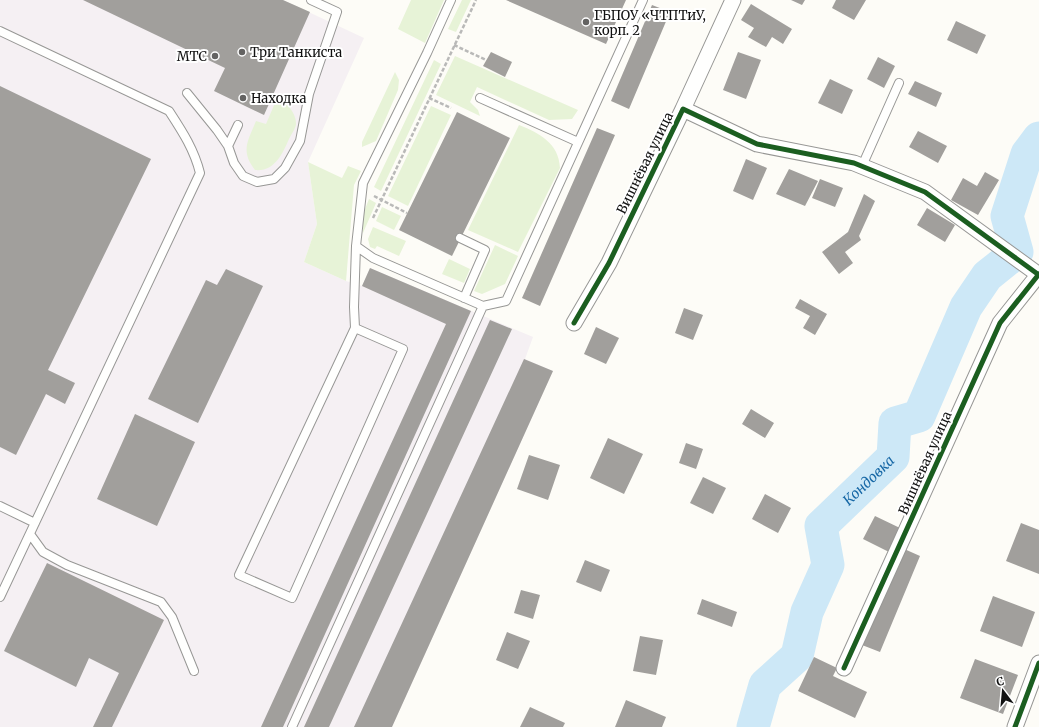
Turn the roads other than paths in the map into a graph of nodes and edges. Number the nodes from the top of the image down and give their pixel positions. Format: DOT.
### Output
graph roads {
  1 [pos="311,0"];
  2 [pos="451,0"];
  3 [pos="643,0"];
  4 [pos="733,0"];
  5 [pos="0,30"];
  6 [pos="899,83"];
  7 [pos="187,93"];
  8 [pos="480,98"];
  9 [pos="683,109"];
  10 [pos="238,125"];
  11 [pos="578,142"];
  12 [pos="228,146"];
  13 [pos="862,166"];
  14 [pos="460,238"];
  15 [pos="356,246"];
  16 [pos="1039,274"];
  17 [pos="464,298"];
  18 [pos="483,306"];
  19 [pos="574,323"];
  20 [pos="355,328"];
  21 [pos="0,506"];
  22 [pos="35,523"];
  23 [pos="30,534"];
  24 [pos="0,597"];
  25 [pos="1039,663"];
  26 [pos="844,668"];
  27 [pos="194,671"];
  28 [pos="292,727"];
  29 [pos="1015,727"];
  1 -- 12 [label="lane"];
  2 -- 15 [label="lane"];
  3 -- 11 [label="lane"];
  4 -- 9 [label="street, Вишнёвая улица"];
  5 -- 22 [label="lane"];
  6 -- 13 [label="lane"];
  7 -- 12 [label="lane"];
  8 -- 11 [label="lane"];
  9 -- 13 [label="street, Вишнёвая улица"];
  9 -- 19 [label="street, Вишнёвая улица"];
  10 -- 12 [label="lane"];
  11 -- 18 [label="lane"];
  13 -- 16 [label="street, Вишнёвая улица"];
  14 -- 17 [label="lane"];
  15 -- 17 [label="lane"];
  15 -- 20 [label="lane"];
  16 -- 26 [label="street, Вишнёвая улица"];
  17 -- 18 [label="lane"];
  18 -- 28 [label="lane"];
  20 -- 20 [label="lane"];
  21 -- 22 [label="lane"];
  22 -- 23 [label="lane"];
  23 -- 24 [label="lane"];
  23 -- 27 [label="lane"];
  25 -- 29 [label="street"];
}
